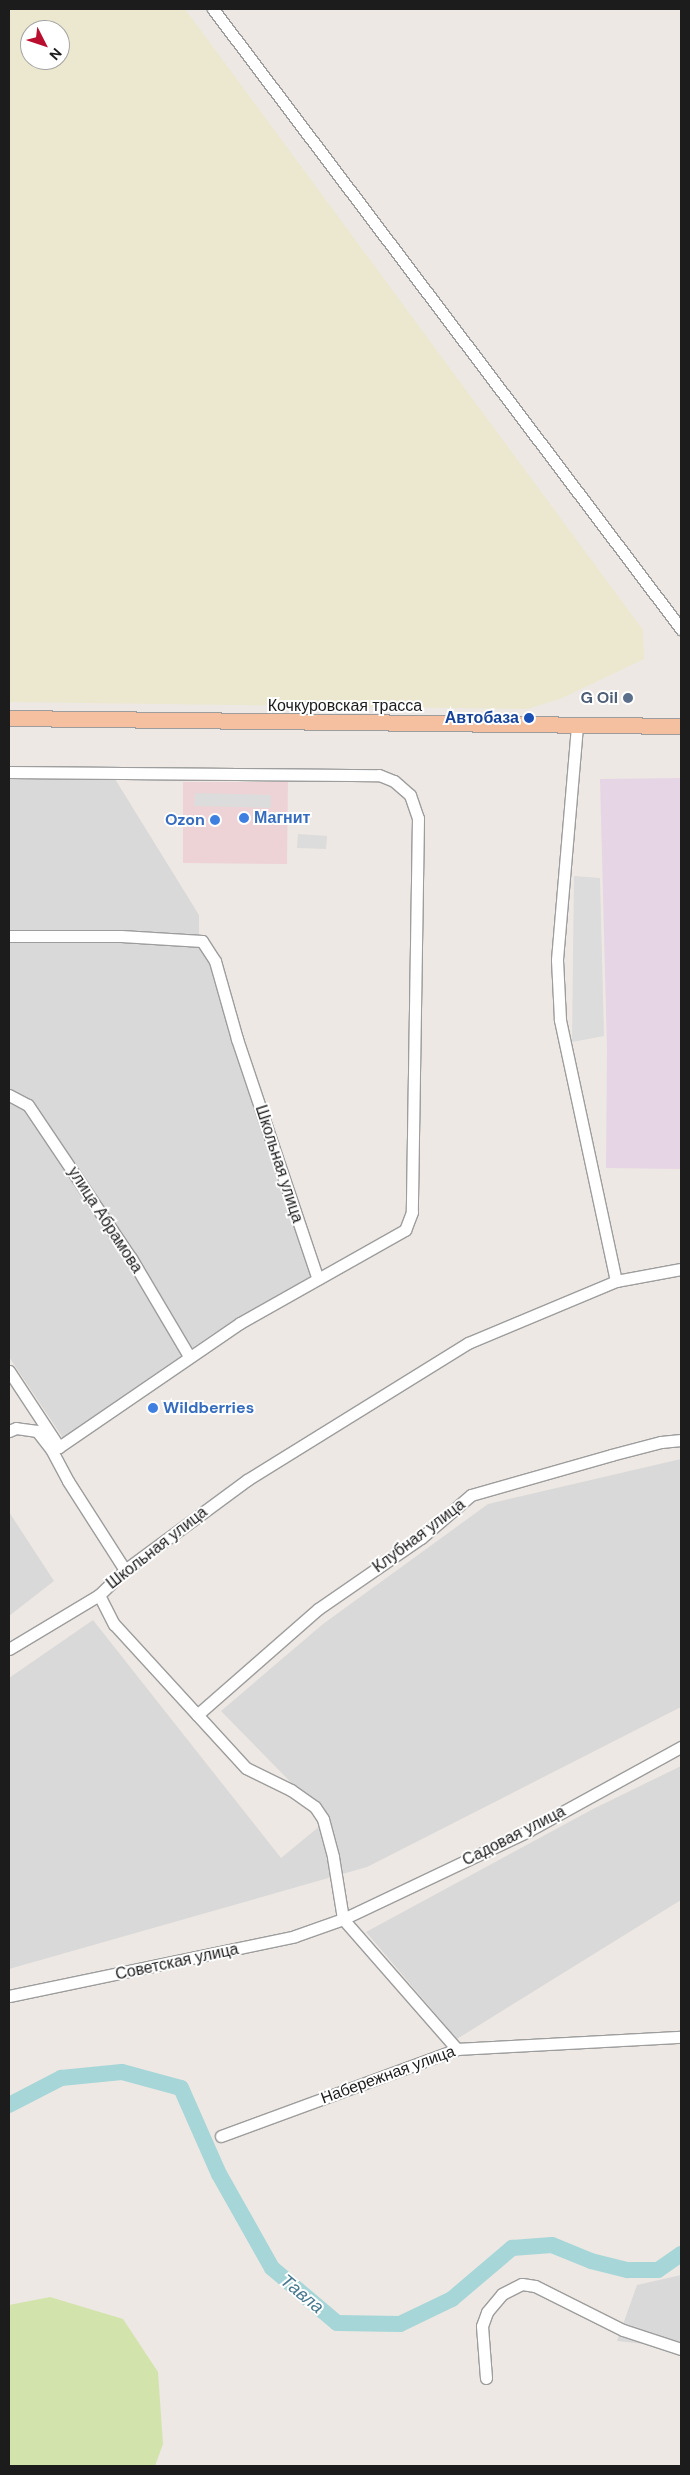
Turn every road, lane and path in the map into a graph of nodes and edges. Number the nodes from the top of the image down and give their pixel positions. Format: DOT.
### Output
graph roads {
  1 [pos="214,9"];
  2 [pos="681,629"];
  3 [pos="9,718"];
  4 [pos="577,726"];
  5 [pos="681,726"];
  6 [pos="9,772"];
  7 [pos="9,936"];
  8 [pos="9,1095"];
  9 [pos="681,1269"];
  10 [pos="318,1279"];
  11 [pos="616,1281"];
  12 [pos="189,1356"];
  13 [pos="9,1371"];
  14 [pos="9,1431"];
  15 [pos="681,1440"];
  16 [pos="55,1448"];
  17 [pos="126,1570"];
  18 [pos="99,1595"];
  19 [pos="9,1649"];
  20 [pos="197,1716"];
  21 [pos="681,1747"];
  22 [pos="343,1919"];
  23 [pos="9,1996"];
  24 [pos="681,2037"];
  25 [pos="457,2049"];
  26 [pos="221,2136"];
  27 [pos="681,2349"];
  28 [pos="486,2378"];
  1 -- 2 [label="street"];
  3 -- 4 [label="main road, Кочкуровская трасса"];
  4 -- 5 [label="main road, Кочкуровская трасса"];
  4 -- 11 [label="street"];
  6 -- 10 [label="street"];
  7 -- 10 [label="street, Школьная улица"];
  8 -- 12 [label="street, улица Абрамова"];
  9 -- 11 [label="street, Школьная улица"];
  10 -- 12 [label="street"];
  11 -- 17 [label="street, Школьная улица"];
  12 -- 16 [label="street"];
  13 -- 16 [label="street"];
  14 -- 16 [label="street"];
  15 -- 20 [label="street, Клубная улица"];
  16 -- 17 [label="street"];
  17 -- 18 [label="street, Школьная улица"];
  18 -- 19 [label="street, Школьная улица"];
  18 -- 20 [label="street"];
  20 -- 22 [label="street"];
  21 -- 22 [label="street, Садовая улица"];
  22 -- 23 [label="street, Советская улица"];
  22 -- 25 [label="street"];
  24 -- 25 [label="street, Набережная улица"];
  25 -- 26 [label="street, Набережная улица"];
  27 -- 28 [label="street"];
}
